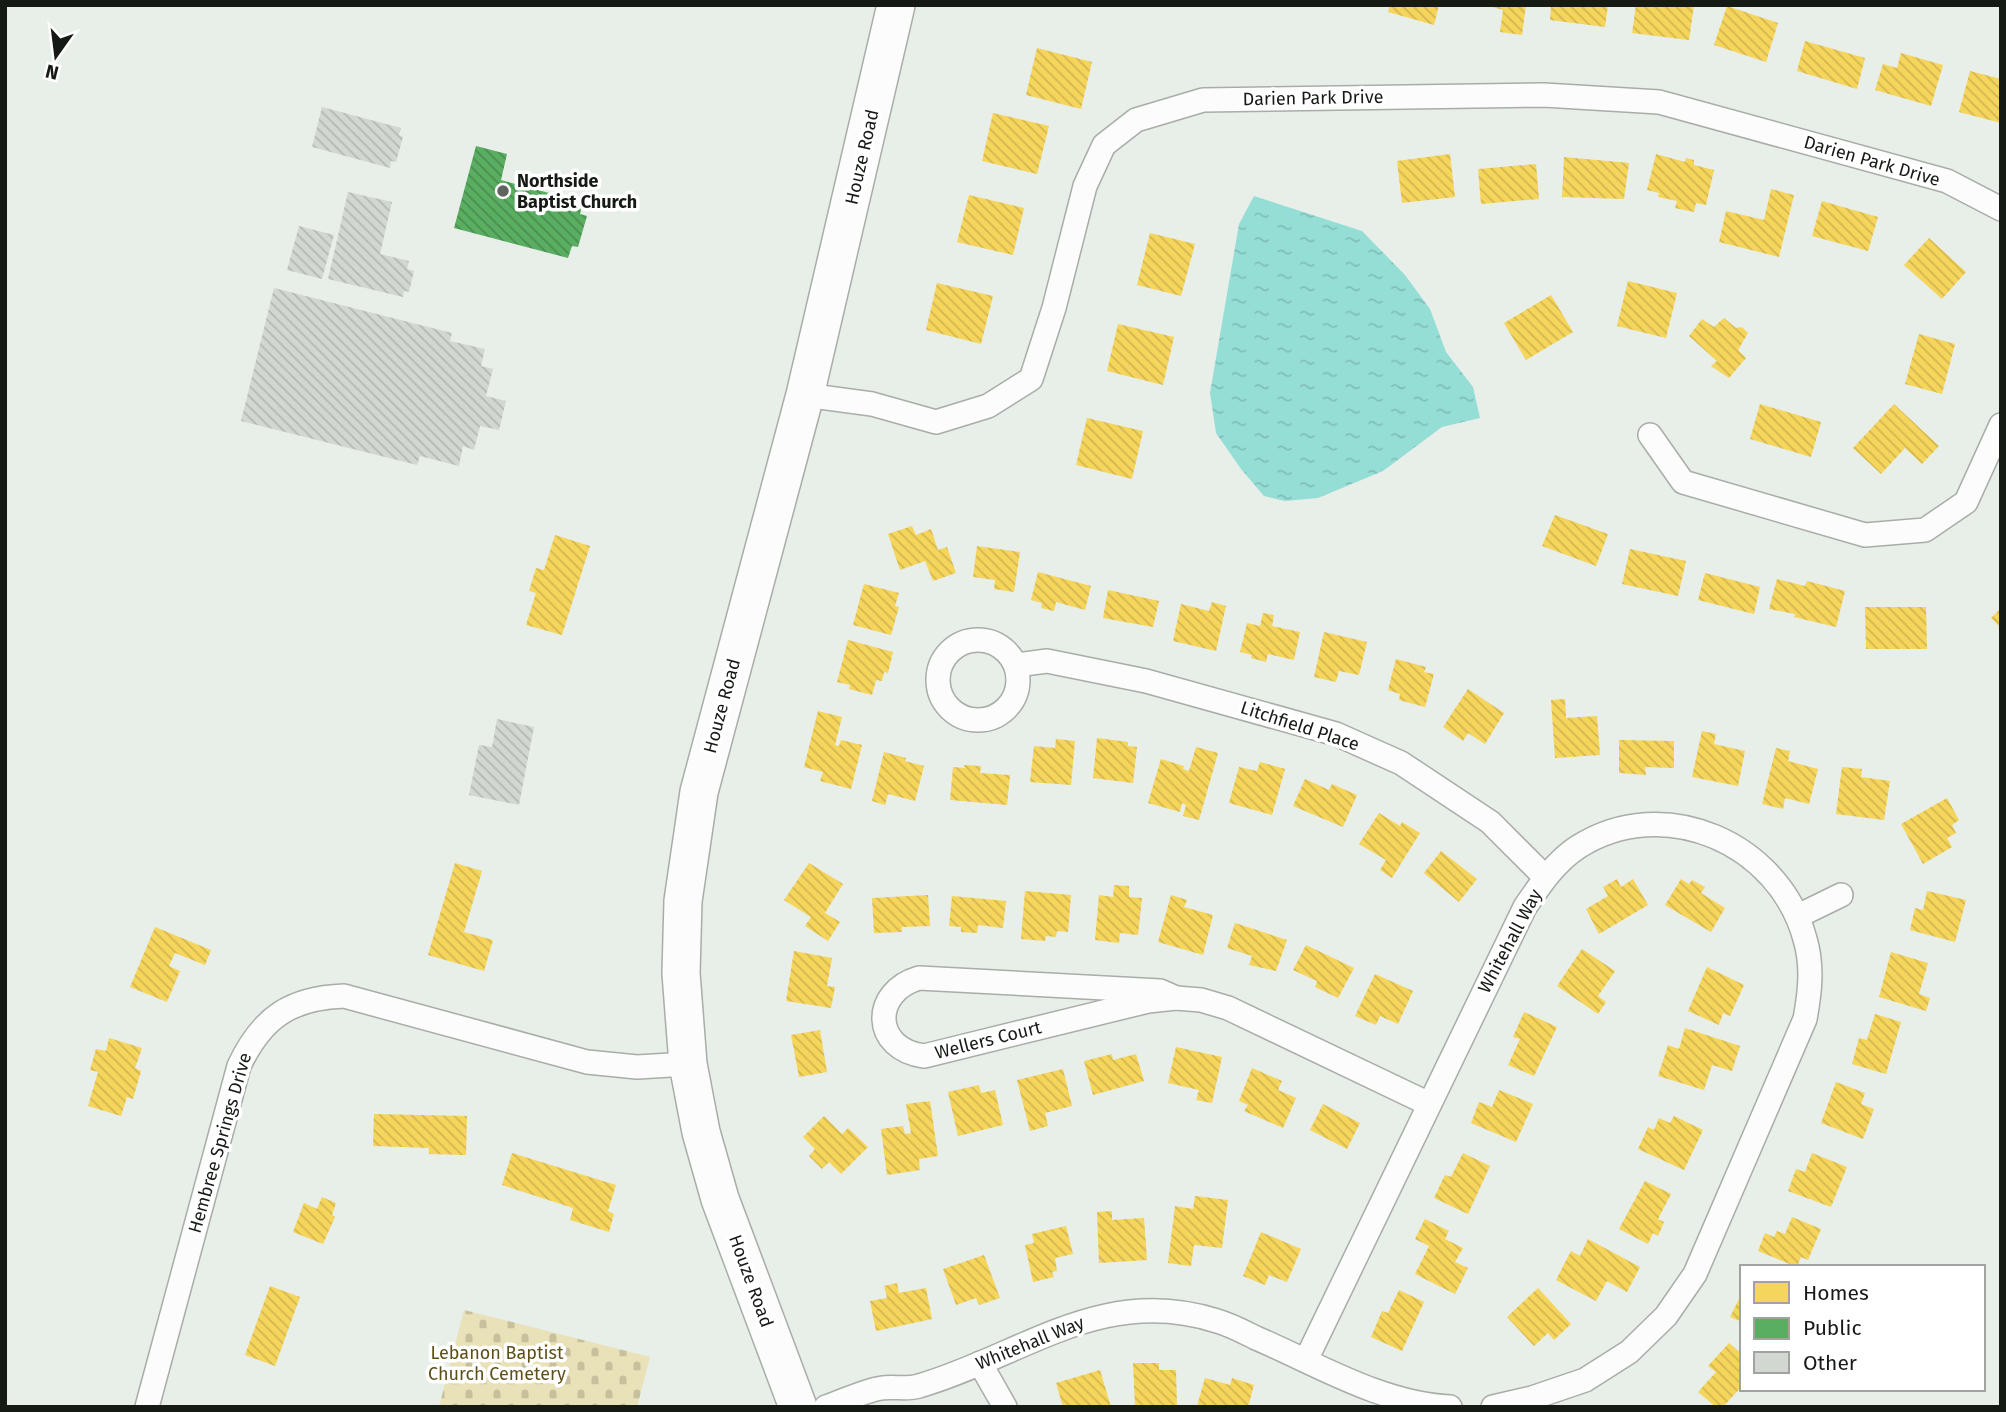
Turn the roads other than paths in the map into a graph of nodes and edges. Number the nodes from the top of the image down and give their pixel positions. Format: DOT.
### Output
graph roads {
  1 [pos="896,5"];
  2 [pos="2001,209"];
  3 [pos="805,395"];
  4 [pos="2001,425"];
  5 [pos="1650,435"];
  6 [pos="1016,665"];
  7 [pos="1545,877"];
  8 [pos="1841,895"];
  9 [pos="1798,916"];
  10 [pos="1176,998"];
  11 [pos="688,1064"];
  12 [pos="1429,1104"];
  13 [pos="1306,1360"];
  14 [pos="980,1363"];
  15 [pos="916,1387"];
  16 [pos="1534,1403"];
  17 [pos="147,1407"];
  18 [pos="797,1407"];
  19 [pos="827,1407"];
  20 [pos="899,1407"];
  21 [pos="1005,1407"];
  22 [pos="1450,1407"];
  23 [pos="1493,1407"];
  1 -- 3 [label="main road, Houze Road"];
  2 -- 3 [label="street, Darien Park Drive"];
  3 -- 11 [label="main road, Houze Road"];
  4 -- 5 [label="street"];
  6 -- 7 [label="street, Litchfield Place"];
  7 -- 9 [label="street, Whitehall Way"];
  7 -- 12 [label="street, Whitehall Way"];
  8 -- 9 [label="street"];
  9 -- 16 [label="street, Whitehall Way"];
  10 -- 10 [label="street, Wellers Court"];
  10 -- 12 [label="street, Wellers Court"];
  11 -- 17 [label="street, Hembree Springs Drive"];
  11 -- 18 [label="main road, Houze Road"];
  12 -- 13 [label="street, Whitehall Way"];
  13 -- 14 [label="street, Whitehall Way"];
  13 -- 22 [label="street, Whitehall Way"];
  14 -- 15 [label="street, Whitehall Way"];
  14 -- 21 [label="street"];
  15 -- 19 [label="street"];
  15 -- 20 [label="street"];
  16 -- 23 [label="street, Whitehall Way"];
}
